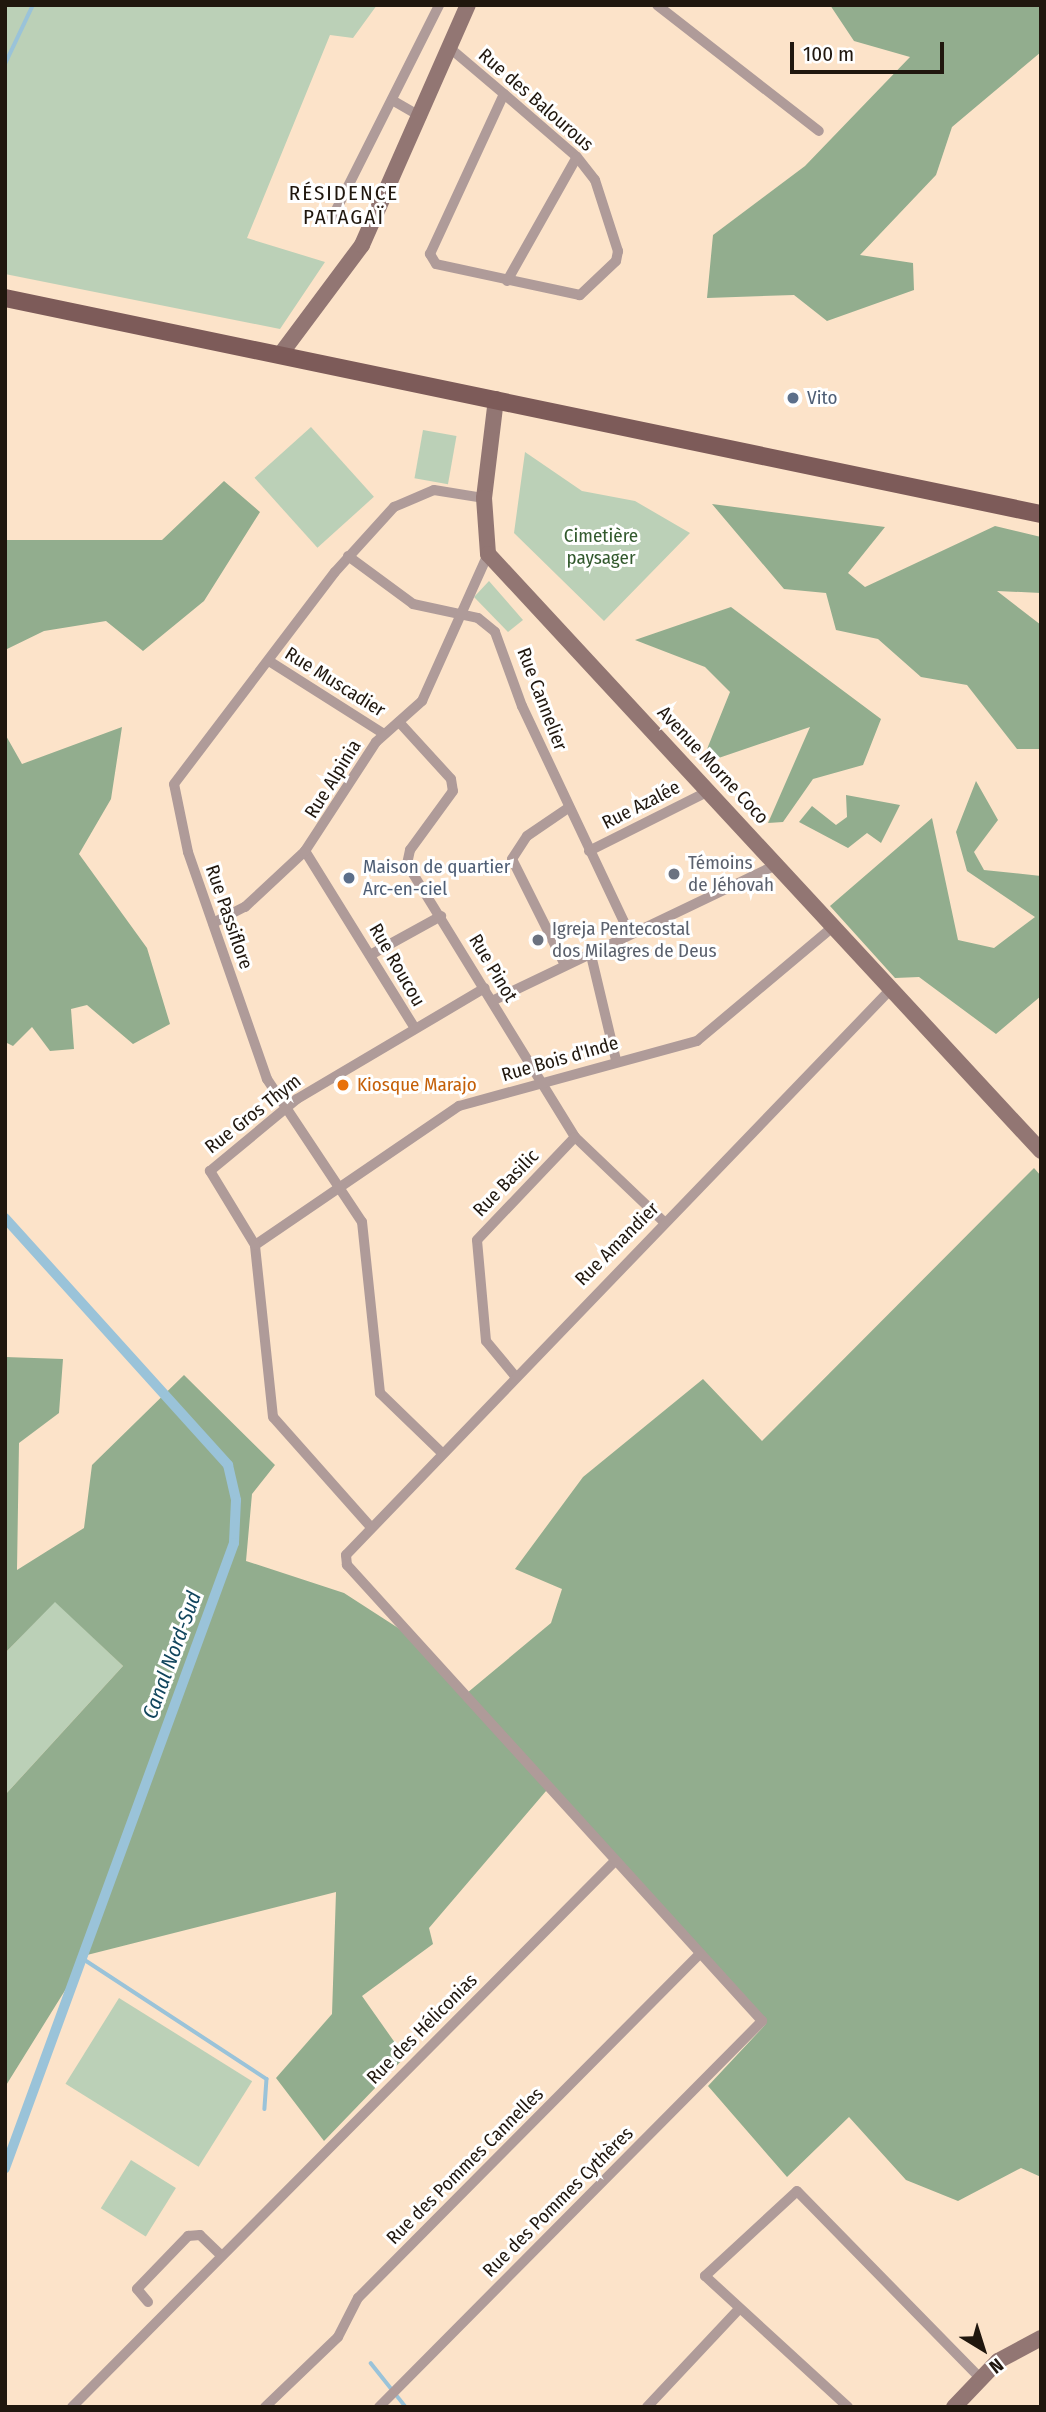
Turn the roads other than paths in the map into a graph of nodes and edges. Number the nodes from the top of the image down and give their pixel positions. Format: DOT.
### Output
graph roads {
  1 [pos="439,5"];
  2 [pos="468,5"];
  3 [pos="657,5"];
  4 [pos="451,49"];
  5 [pos="504,94"];
  6 [pos="392,100"];
  7 [pos="421,117"];
  8 [pos="820,131"];
  9 [pos="578,157"];
  10 [pos="330,222"];
  11 [pos="508,281"];
  12 [pos="5,298"];
  13 [pos="280,355"];
  14 [pos="496,399"];
  15 [pos="484,498"];
  16 [pos="1041,514"];
  17 [pos="488,554"];
  18 [pos="348,556"];
  19 [pos="461,613"];
  20 [pos="269,661"];
  21 [pos="399,722"];
  22 [pos="384,733"];
  23 [pos="709,791"];
  24 [pos="568,808"];
  25 [pos="305,851"];
  26 [pos="589,851"];
  27 [pos="776,865"];
  28 [pos="441,916"];
  29 [pos="213,923"];
  30 [pos="834,926"];
  31 [pos="629,932"];
  32 [pos="590,951"];
  33 [pos="372,954"];
  34 [pos="564,963"];
  35 [pos="485,988"];
  36 [pos="891,989"];
  37 [pos="492,1001"];
  38 [pos="414,1027"];
  39 [pos="616,1060"];
  40 [pos="540,1082"];
  41 [pos="287,1106"];
  42 [pos="575,1137"];
  43 [pos="1041,1151"];
  44 [pos="340,1185"];
  45 [pos="664,1223"];
  46 [pos="255,1245"];
  47 [pos="514,1376"];
  48 [pos="440,1452"];
  49 [pos="369,1525"];
  50 [pos="613,1863"];
  51 [pos="698,1956"];
  52 [pos="221,2255"];
  53 [pos="148,2302"];
  54 [pos="738,2310"];
  55 [pos="1041,2337"];
  56 [pos="979,2376"];
  57 [pos="72,2407"];
  58 [pos="265,2407"];
  59 [pos="379,2407"];
  60 [pos="647,2407"];
  61 [pos="848,2407"];
  62 [pos="954,2407"];
  1 -- 6 [label="street"];
  2 -- 4 [label="street"];
  3 -- 8 [label="street"];
  4 -- 5 [label="street, Rue des Balourous"];
  4 -- 7 [label="street"];
  5 -- 9 [label="street, Rue des Balourous"];
  5 -- 11 [label="street, Rue des Balourous"];
  6 -- 7 [label="street"];
  6 -- 10 [label="street"];
  7 -- 13 [label="street"];
  9 -- 11 [label="street"];
  9 -- 11 [label="street, Rue des Balourous"];
  12 -- 13 [label="main road"];
  13 -- 14 [label="main road"];
  14 -- 15 [label="street"];
  14 -- 16 [label="main road"];
  15 -- 17 [label="street"];
  15 -- 18 [label="street, Rue Passiflore"];
  17 -- 19 [label="street, Rue Alpinia"];
  17 -- 23 [label="street, Avenue Morne Coco"];
  18 -- 19 [label="street, Rue Cannelier"];
  18 -- 20 [label="street, Rue Passiflore"];
  19 -- 21 [label="street, Rue Alpinia"];
  19 -- 24 [label="street, Rue Cannelier"];
  20 -- 22 [label="street, Rue Muscadier"];
  20 -- 29 [label="street, Rue Passiflore"];
  21 -- 22 [label="street, Rue Alpinia"];
  21 -- 28 [label="street, Rue Pinot"];
  22 -- 25 [label="street, Rue Alpinia"];
  23 -- 26 [label="street, Rue Azalée"];
  23 -- 27 [label="street, Avenue Morne Coco"];
  24 -- 26 [label="street, Rue Cannelier"];
  24 -- 34 [label="street"];
  25 -- 29 [label="street, Rue Alpinia"];
  25 -- 33 [label="street, Rue Roucou"];
  26 -- 31 [label="street, Rue Cannelier"];
  27 -- 30 [label="street, Avenue Morne Coco"];
  27 -- 31 [label="street"];
  28 -- 33 [label="street"];
  28 -- 35 [label="street, Rue Pinot"];
  29 -- 41 [label="street, Rue Passiflore"];
  30 -- 36 [label="street, Avenue Morne Coco"];
  30 -- 39 [label="street, Rue Bois d'Inde"];
  31 -- 32 [label="street"];
  32 -- 34 [label="street"];
  32 -- 39 [label="street"];
  33 -- 38 [label="street, Rue Roucou"];
  34 -- 37 [label="street"];
  35 -- 37 [label="street, Rue Pinot"];
  35 -- 38 [label="street, Rue Gros Thym"];
  36 -- 43 [label="street, Avenue Morne Coco"];
  36 -- 45 [label="street, Rue Amandier"];
  37 -- 40 [label="street, Rue Pinot"];
  38 -- 41 [label="street, Rue Gros Thym"];
  39 -- 40 [label="street, Rue Bois d'Inde"];
  40 -- 42 [label="street, Rue Pinot"];
  40 -- 44 [label="street, Rue Bois d'Inde"];
  41 -- 44 [label="street, Rue Passiflore"];
  41 -- 46 [label="street, Rue Gros Thym"];
  42 -- 45 [label="street, Rue Pinot"];
  42 -- 47 [label="street, Rue Basilic"];
  44 -- 46 [label="street, Rue Bois d'Inde"];
  44 -- 48 [label="street, Rue Passiflore"];
  45 -- 47 [label="street, Rue Amandier"];
  46 -- 49 [label="street, Rue Gros Thym"];
  47 -- 48 [label="street, Rue Amandier"];
  48 -- 49 [label="street, Rue Amandier"];
  49 -- 50 [label="street, Rue Amandier"];
  50 -- 51 [label="street"];
  50 -- 52 [label="street, Rue des Héliconias"];
  51 -- 58 [label="street, Rue des Pommes Cannelles"];
  51 -- 59 [label="street, Rue des Pommes Cythères"];
  52 -- 53 [label="street"];
  52 -- 57 [label="street, Rue des Héliconias"];
  54 -- 56 [label="street"];
  54 -- 60 [label="street"];
  54 -- 61 [label="street"];
  55 -- 56 [label="street"];
  56 -- 62 [label="street"];
}
